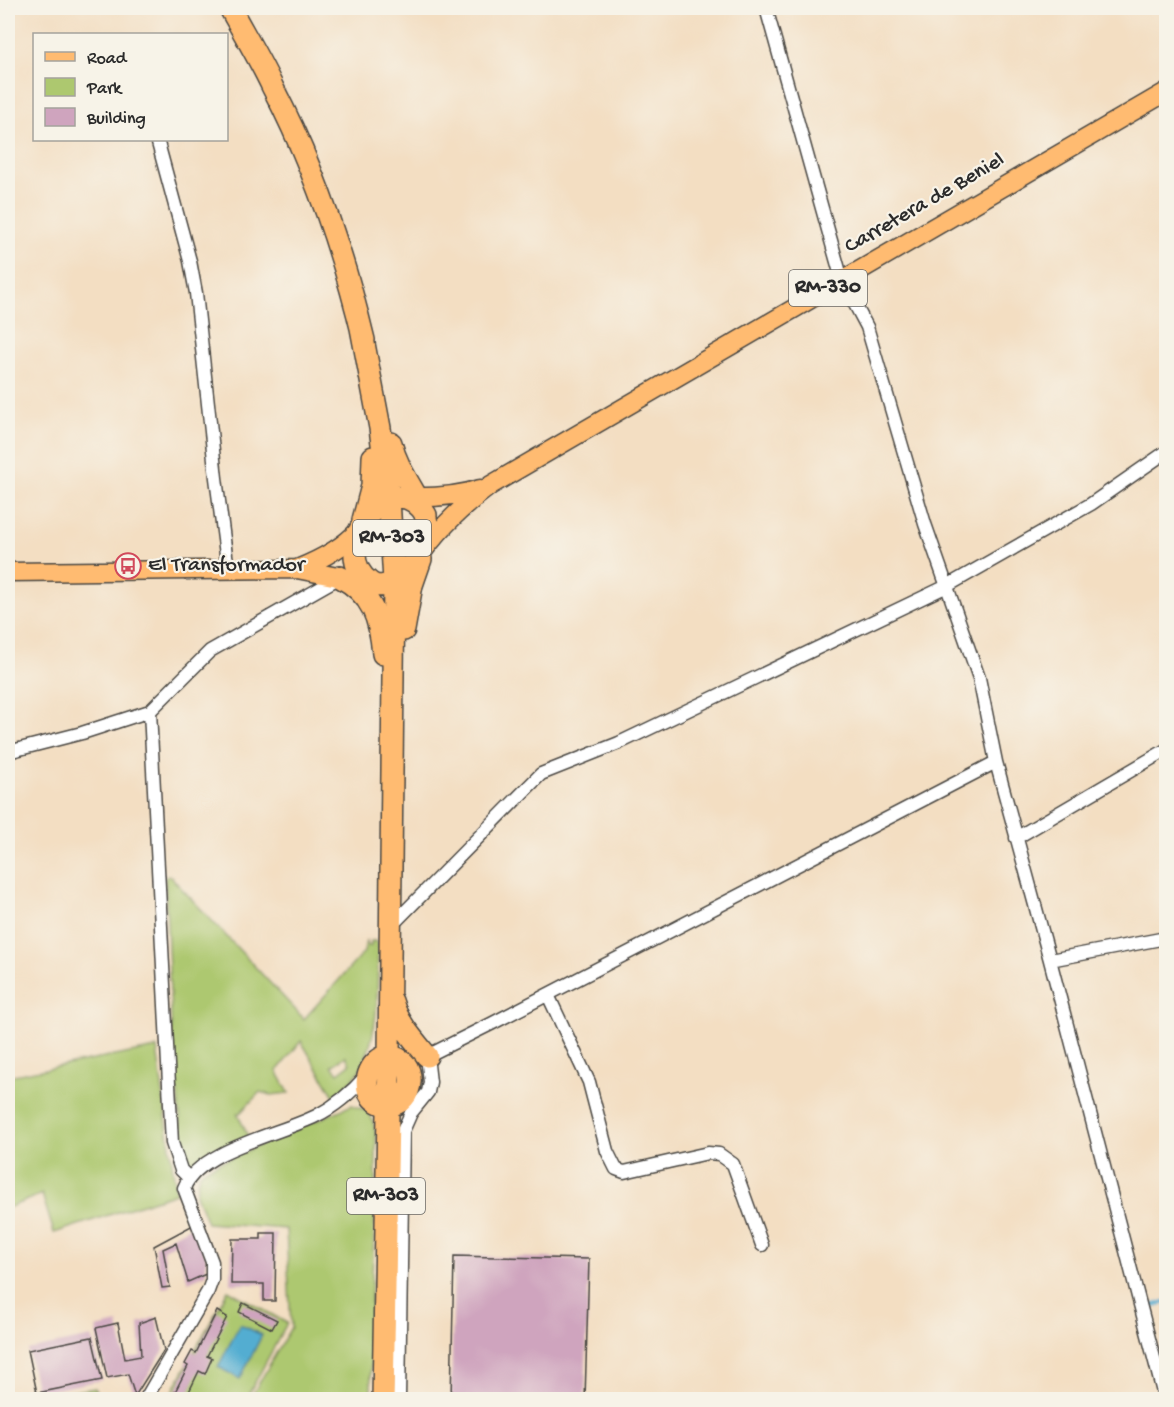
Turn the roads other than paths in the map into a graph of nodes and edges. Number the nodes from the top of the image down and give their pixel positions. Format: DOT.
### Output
graph roads {
  1 [pos="230,8"];
  2 [pos="766,8"];
  3 [pos="1167,92"];
  4 [pos="158,142"];
  5 [pos="842,280"];
  6 [pos="361,328"];
  7 [pos="1167,452"];
  8 [pos="490,485"];
  9 [pos="414,498"];
  10 [pos="360,529"];
  11 [pos="423,552"];
  12 [pos="297,569"];
  13 [pos="228,570"];
  14 [pos="8,572"];
  15 [pos="394,581"];
  16 [pos="359,585"];
  17 [pos="947,586"];
  18 [pos="150,711"];
  19 [pos="392,750"];
  20 [pos="1167,750"];
  21 [pos="8,752"];
  22 [pos="996,762"];
  23 [pos="1016,838"];
  24 [pos="390,928"];
  25 [pos="1167,938"];
  26 [pos="1050,960"];
  27 [pos="389,992"];
  28 [pos="548,995"];
  29 [pos="427,1056"];
  30 [pos="382,1062"];
  31 [pos="388,1099"];
  32 [pos="338,1103"];
  33 [pos="188,1177"];
  34 [pos="762,1245"];
  35 [pos="145,1400"];
  36 [pos="383,1400"];
  37 [pos="399,1400"];
  38 [pos="1165,1400"];
  1 -- 6 [label="highway"];
  2 -- 5 [label="street"];
  3 -- 5 [label="main road, Carretera de Beniel / RM-330"];
  4 -- 13 [label="street"];
  5 -- 8 [label="main road, Carretera de Beniel / RM-330"];
  5 -- 17 [label="street"];
  6 -- 9 [label="highway"];
  6 -- 10 [label="highway"];
  7 -- 17 [label="street"];
  8 -- 9 [label="main road"];
  8 -- 11 [label="main road"];
  9 -- 10 [label="highway"];
  9 -- 11 [label="highway"];
  9 -- 15 [label="highway, RM-303"];
  10 -- 12 [label="main road"];
  10 -- 16 [label="highway"];
  11 -- 15 [label="highway"];
  11 -- 19 [label="highway"];
  12 -- 13 [label="main road"];
  12 -- 16 [label="main road"];
  13 -- 14 [label="main road"];
  15 -- 16 [label="highway"];
  15 -- 19 [label="highway, RM-303"];
  16 -- 18 [label="street"];
  16 -- 19 [label="highway"];
  17 -- 22 [label="street"];
  17 -- 24 [label="street"];
  18 -- 21 [label="street"];
  18 -- 33 [label="street"];
  19 -- 24 [label="highway, RM-303"];
  20 -- 23 [label="street"];
  22 -- 23 [label="street"];
  22 -- 28 [label="street"];
  23 -- 26 [label="street"];
  24 -- 27 [label="highway, RM-303"];
  25 -- 26 [label="street"];
  26 -- 38 [label="street"];
  27 -- 29 [label="highway"];
  27 -- 30 [label="highway, RM-303"];
  28 -- 29 [label="street"];
  28 -- 34 [label="street"];
  29 -- 30 [label="street"];
  29 -- 31 [label="street"];
  29 -- 37 [label="street"];
  30 -- 31 [label="highway, RM-303"];
  30 -- 31 [label="highway"];
  30 -- 32 [label="street"];
  31 -- 32 [label="street"];
  31 -- 36 [label="highway, RM-303"];
  32 -- 33 [label="street"];
  33 -- 35 [label="street"];
}
